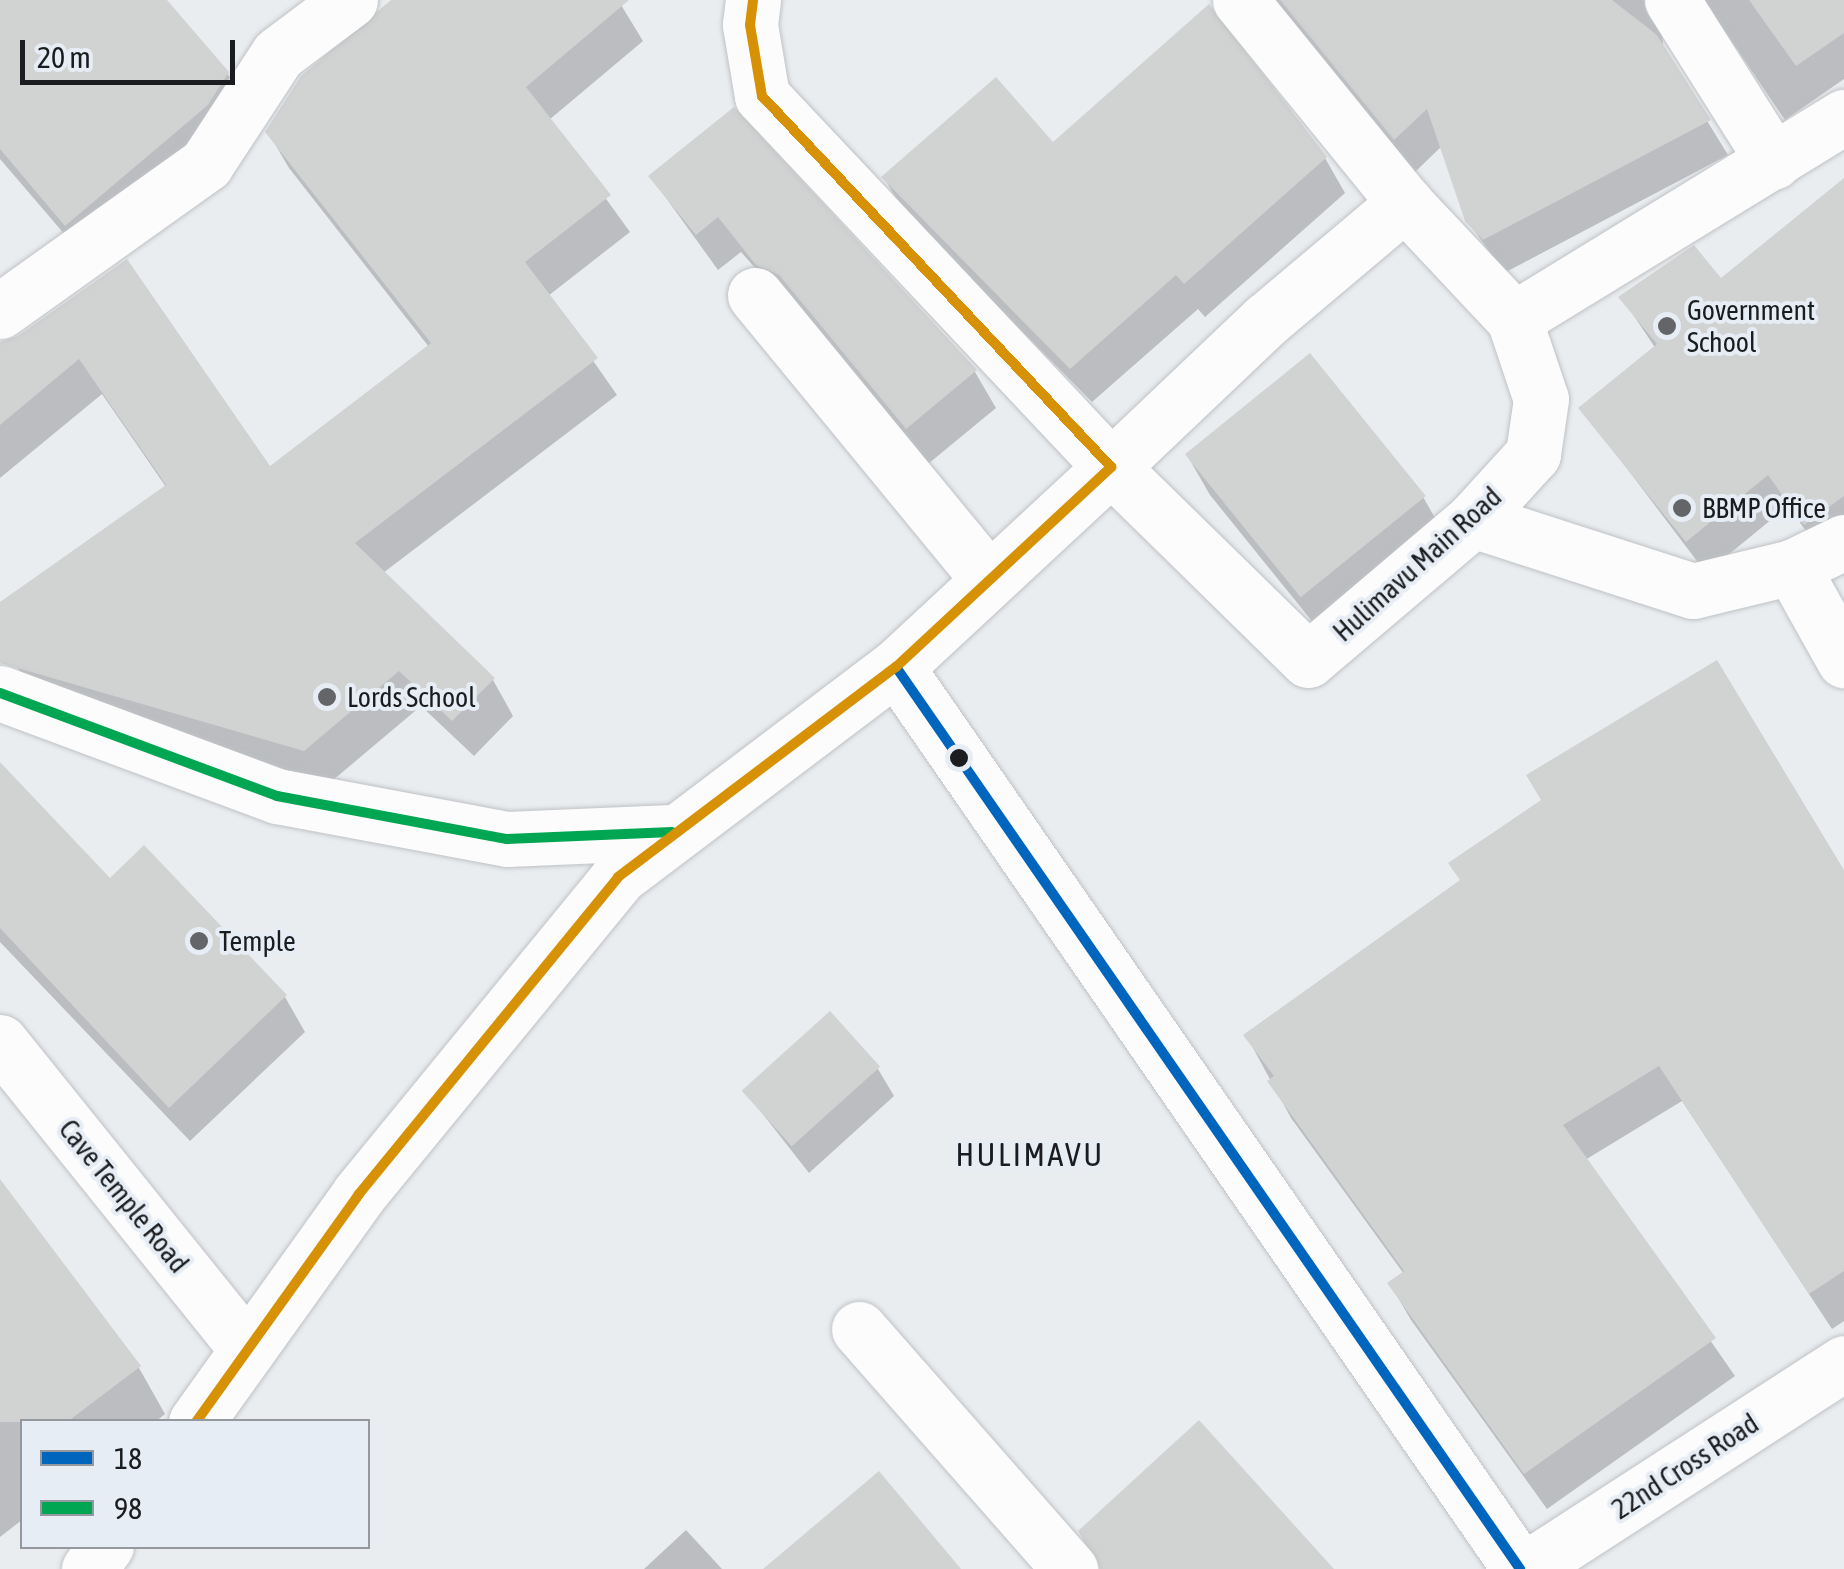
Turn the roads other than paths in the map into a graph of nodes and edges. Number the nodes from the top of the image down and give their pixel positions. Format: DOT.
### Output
graph roads {
  1 [pos="350,0"];
  2 [pos="752,0"];
  3 [pos="1240,0"];
  4 [pos="1672,0"];
  5 [pos="1844,117"];
  6 [pos="1774,162"];
  7 [pos="1405,204"];
  8 [pos="755,295"];
  9 [pos="0,311"];
  10 [pos="1514,319"];
  11 [pos="1111,467"];
  12 [pos="1473,520"];
  13 [pos="1844,542"];
  14 [pos="1792,567"];
  15 [pos="987,577"];
  16 [pos="1844,660"];
  17 [pos="896,667"];
  18 [pos="0,693"];
  19 [pos="672,832"];
  20 [pos="0,1042"];
  21 [pos="859,1329"];
  22 [pos="248,1350"];
  23 [pos="1842,1368"];
  24 [pos="198,1419"];
  25 [pos="1070,1569"];
  26 [pos="1523,1569"];
  1 -- 9 [label="street"];
  2 -- 11 [label="street"];
  3 -- 7 [label="street, Hulimavu Main Road"];
  4 -- 6 [label="street"];
  5 -- 6 [label="street"];
  6 -- 10 [label="street"];
  7 -- 10 [label="street, Hulimavu Main Road"];
  7 -- 11 [label="street"];
  8 -- 15 [label="street"];
  10 -- 12 [label="street, Hulimavu Main Road"];
  11 -- 12 [label="street, Hulimavu Main Road"];
  11 -- 15 [label="street"];
  12 -- 14 [label="street"];
  13 -- 14 [label="street"];
  14 -- 16 [label="street"];
  15 -- 17 [label="street"];
  17 -- 19 [label="street"];
  17 -- 26 [label="street"];
  18 -- 19 [label="street"];
  19 -- 22 [label="street"];
  20 -- 22 [label="street, Cave Temple Road"];
  21 -- 25 [label="street"];
  22 -- 24 [label="street"];
  23 -- 26 [label="street, 22nd Cross Road"];
}
